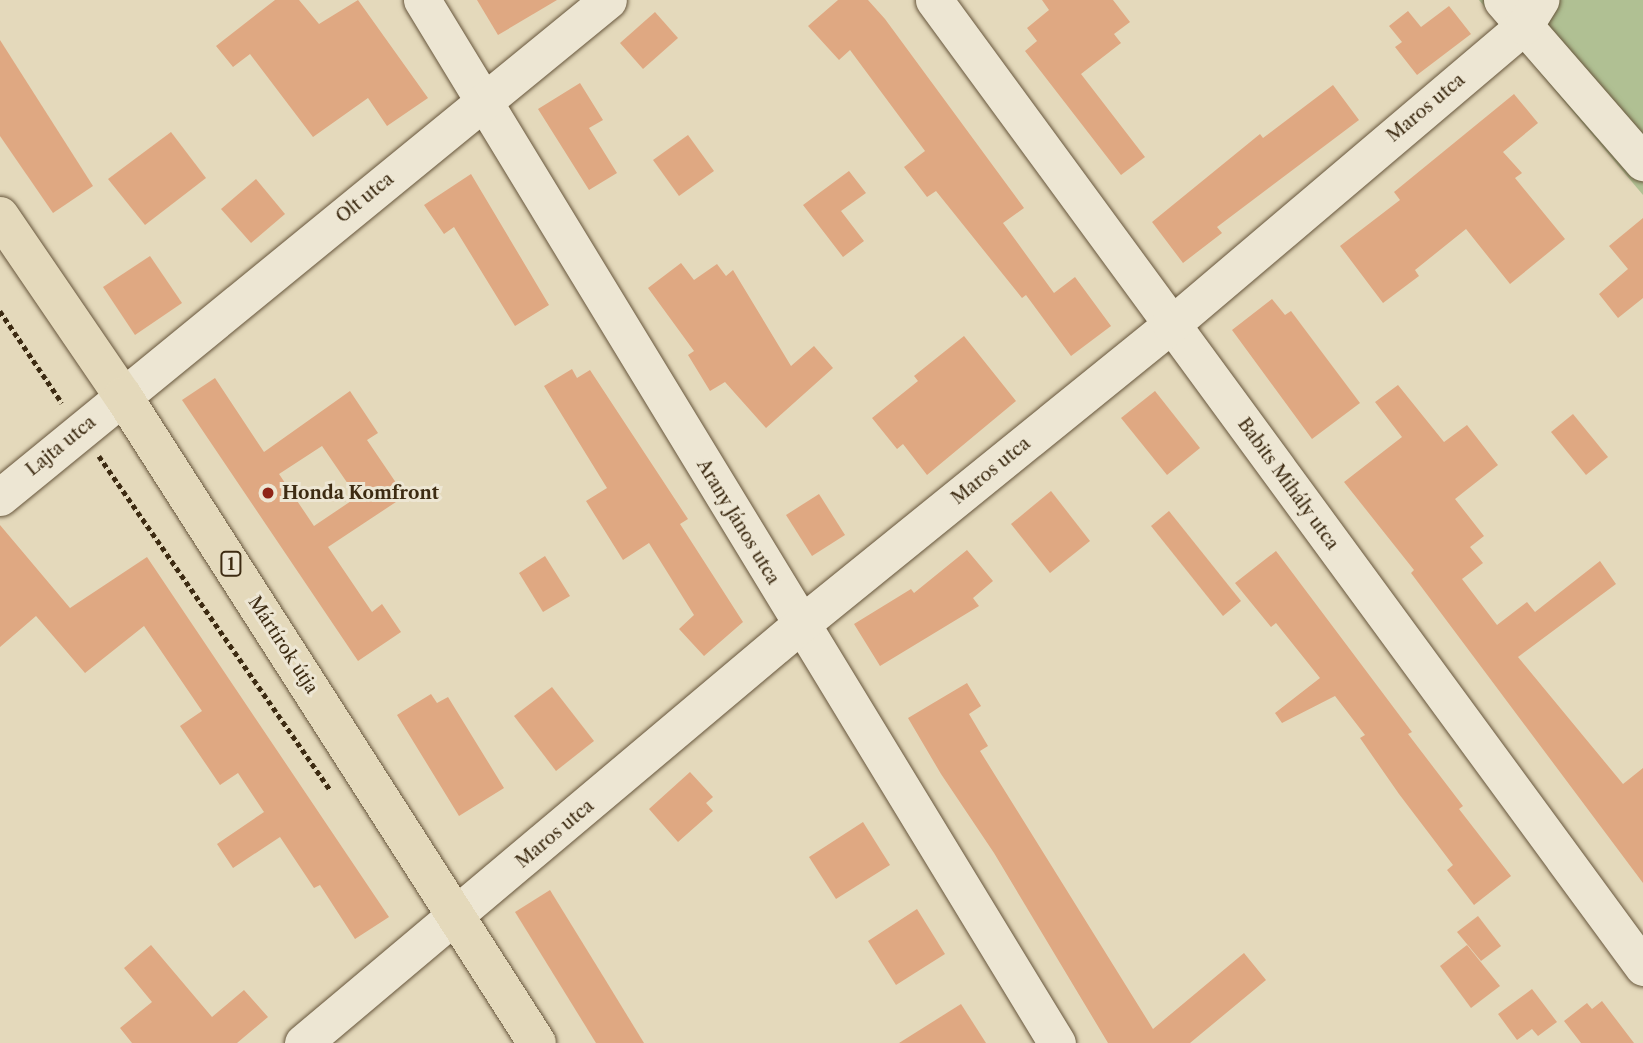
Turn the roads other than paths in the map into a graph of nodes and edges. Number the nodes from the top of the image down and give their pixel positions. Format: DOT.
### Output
graph roads {
  1 [pos="422,0"];
  2 [pos="608,0"];
  3 [pos="934,0"];
  4 [pos="1522,9"];
  5 [pos="483,102"];
  6 [pos="1643,162"];
  7 [pos="0,216"];
  8 [pos="1171,325"];
  9 [pos="123,396"];
  10 [pos="0,497"];
  11 [pos="800,625"];
  12 [pos="458,916"];
  13 [pos="1643,967"];
  14 [pos="303,1043"];
  15 [pos="537,1043"];
  16 [pos="1057,1043"];
  1 -- 5 [label="street, Arany János utca"];
  2 -- 5 [label="street, Olt utca"];
  3 -- 8 [label="street, Babits Mihály utca"];
  4 -- 6 [label="street"];
  4 -- 8 [label="street, Maros utca"];
  5 -- 9 [label="street, Olt utca"];
  5 -- 11 [label="street, Arany János utca"];
  7 -- 9 [label="main road, Mártírok útja / 1"];
  8 -- 11 [label="street, Maros utca"];
  8 -- 13 [label="street, Babits Mihály utca"];
  9 -- 10 [label="street, Lajta utca"];
  9 -- 12 [label="main road, Mártírok útja / 1"];
  11 -- 12 [label="street, Maros utca"];
  11 -- 16 [label="street, Arany János utca"];
  12 -- 14 [label="street, Maros utca"];
  12 -- 15 [label="main road, Mártírok útja / 1"];
}
